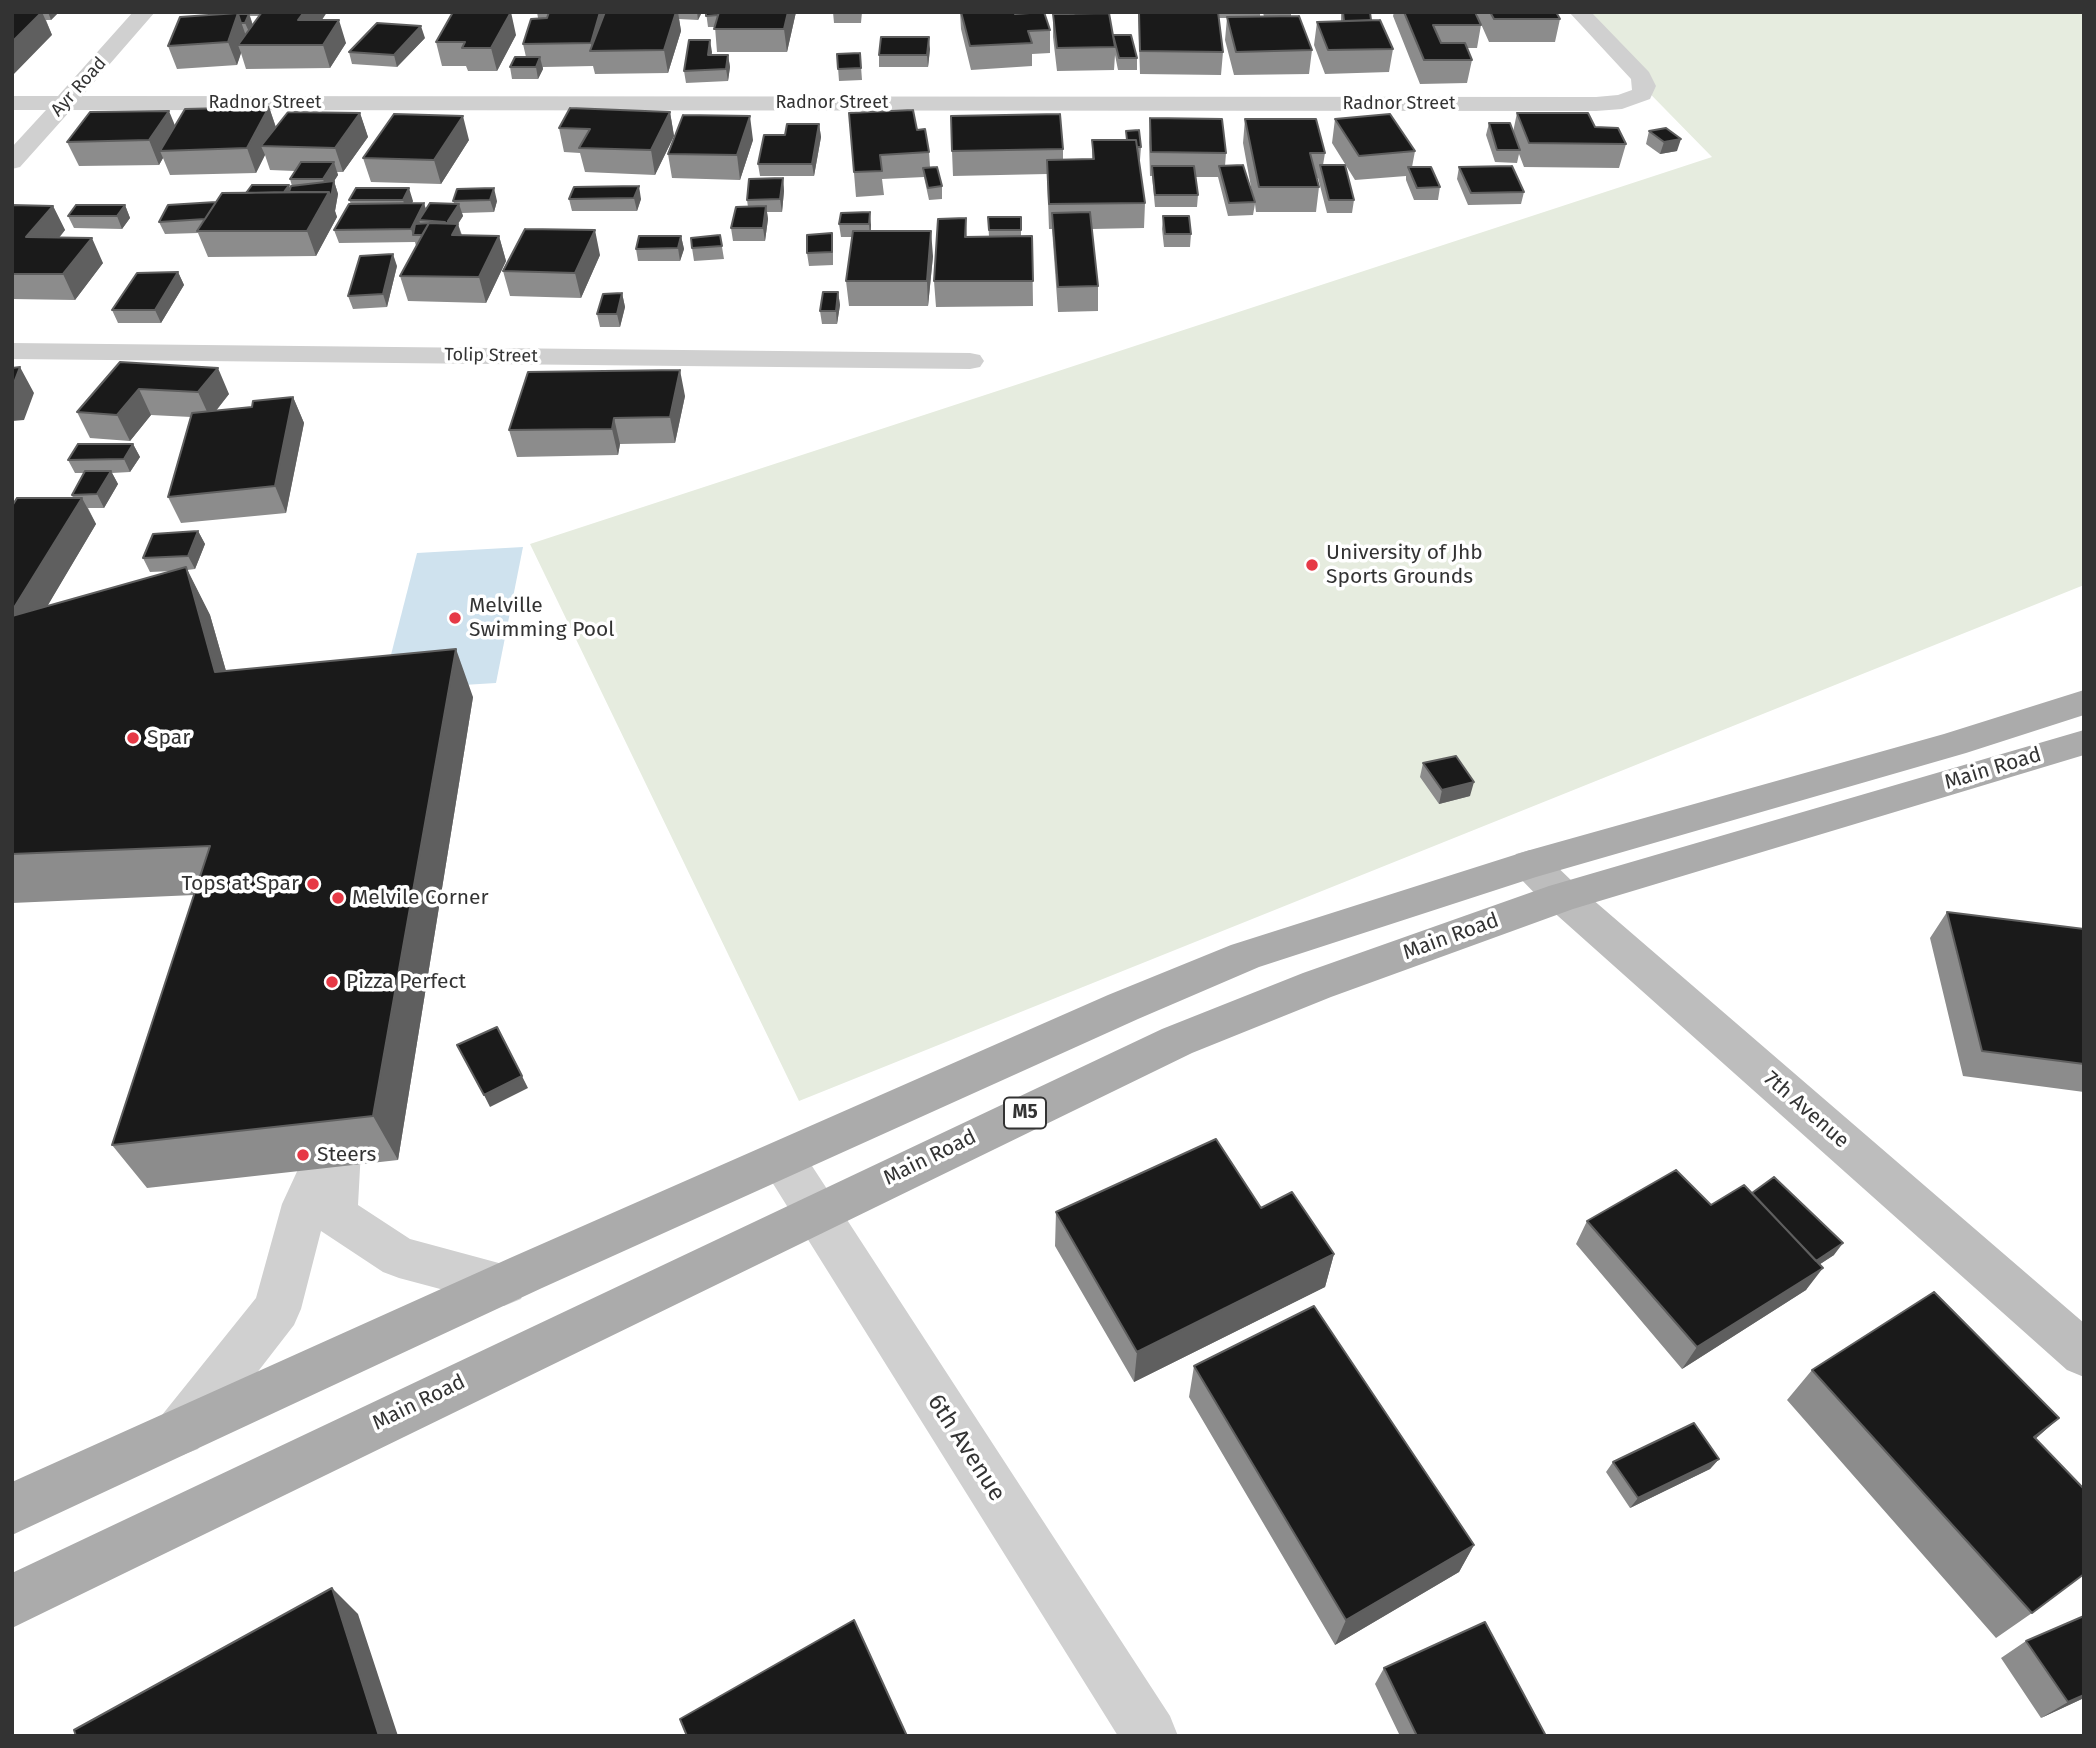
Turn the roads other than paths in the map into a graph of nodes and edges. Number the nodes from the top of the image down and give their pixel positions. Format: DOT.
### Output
graph roads {
  1 [pos="145,12"];
  2 [pos="1579,12"];
  3 [pos="12,103"];
  4 [pos="66,103"];
  5 [pos="12,162"];
  6 [pos="12,351"];
  7 [pos="970,360"];
  8 [pos="2084,702"];
  9 [pos="2084,742"];
  10 [pos="1530,864"];
  11 [pos="1563,897"];
  12 [pos="783,1160"];
  13 [pos="816,1213"];
  14 [pos="504,1284"];
  15 [pos="2084,1354"];
  16 [pos="180,1432"];
  17 [pos="12,1509"];
  18 [pos="12,1601"];
  19 [pos="1150,1736"];
  1 -- 4 [label="street, Ayr Road"];
  2 -- 4 [label="street, Radnor Street"];
  3 -- 4 [label="street, Radnor Street"];
  4 -- 5 [label="street, Ayr Road"];
  6 -- 7 [label="street, Tolip Street"];
  8 -- 10 [label="main road, Main Road"];
  9 -- 11 [label="main road, Main Road / M5"];
  10 -- 11 [label="street, 7th Avenue"];
  10 -- 12 [label="main road, Main Road"];
  11 -- 13 [label="main road, Main Road / M5"];
  11 -- 15 [label="street, 7th Avenue"];
  12 -- 13 [label="street, 6th Avenue"];
  12 -- 14 [label="main road, Main Road"];
  13 -- 18 [label="main road, Main Road / M5"];
  13 -- 19 [label="street, 6th Avenue"];
  14 -- 16 [label="main road, Main Road"];
  14 -- 16 [label="street"];
  16 -- 17 [label="main road, Main Road"];
}
